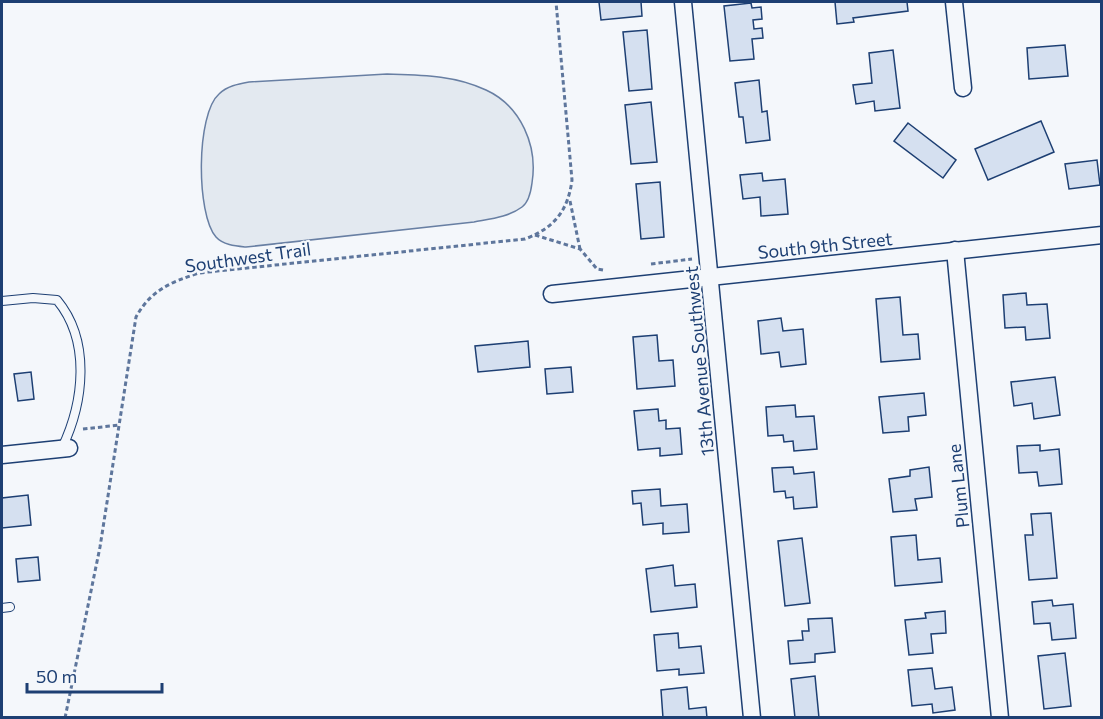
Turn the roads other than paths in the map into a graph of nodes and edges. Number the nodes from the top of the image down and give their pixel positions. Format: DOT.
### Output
graph roads {
  1 [pos="683,2"];
  2 [pos="954,2"];
  3 [pos="963,88"];
  4 [pos="1101,236"];
  5 [pos="955,250"];
  6 [pos="710,278"];
  7 [pos="552,294"];
  8 [pos="2,301"];
  9 [pos="66,448"];
  10 [pos="2,455"];
  11 [pos="752,717"];
  12 [pos="1000,717"];
  1 -- 6 [label="street, 13th Avenue Southwest"];
  2 -- 3 [label="street"];
  4 -- 5 [label="street, South 9th Street"];
  5 -- 6 [label="street, South 9th Street"];
  5 -- 12 [label="street, Plum Lane"];
  6 -- 7 [label="street, South 9th Street"];
  6 -- 11 [label="street, 13th Avenue Southwest"];
  8 -- 9 [label="lane"];
  9 -- 10 [label="street"];
}
